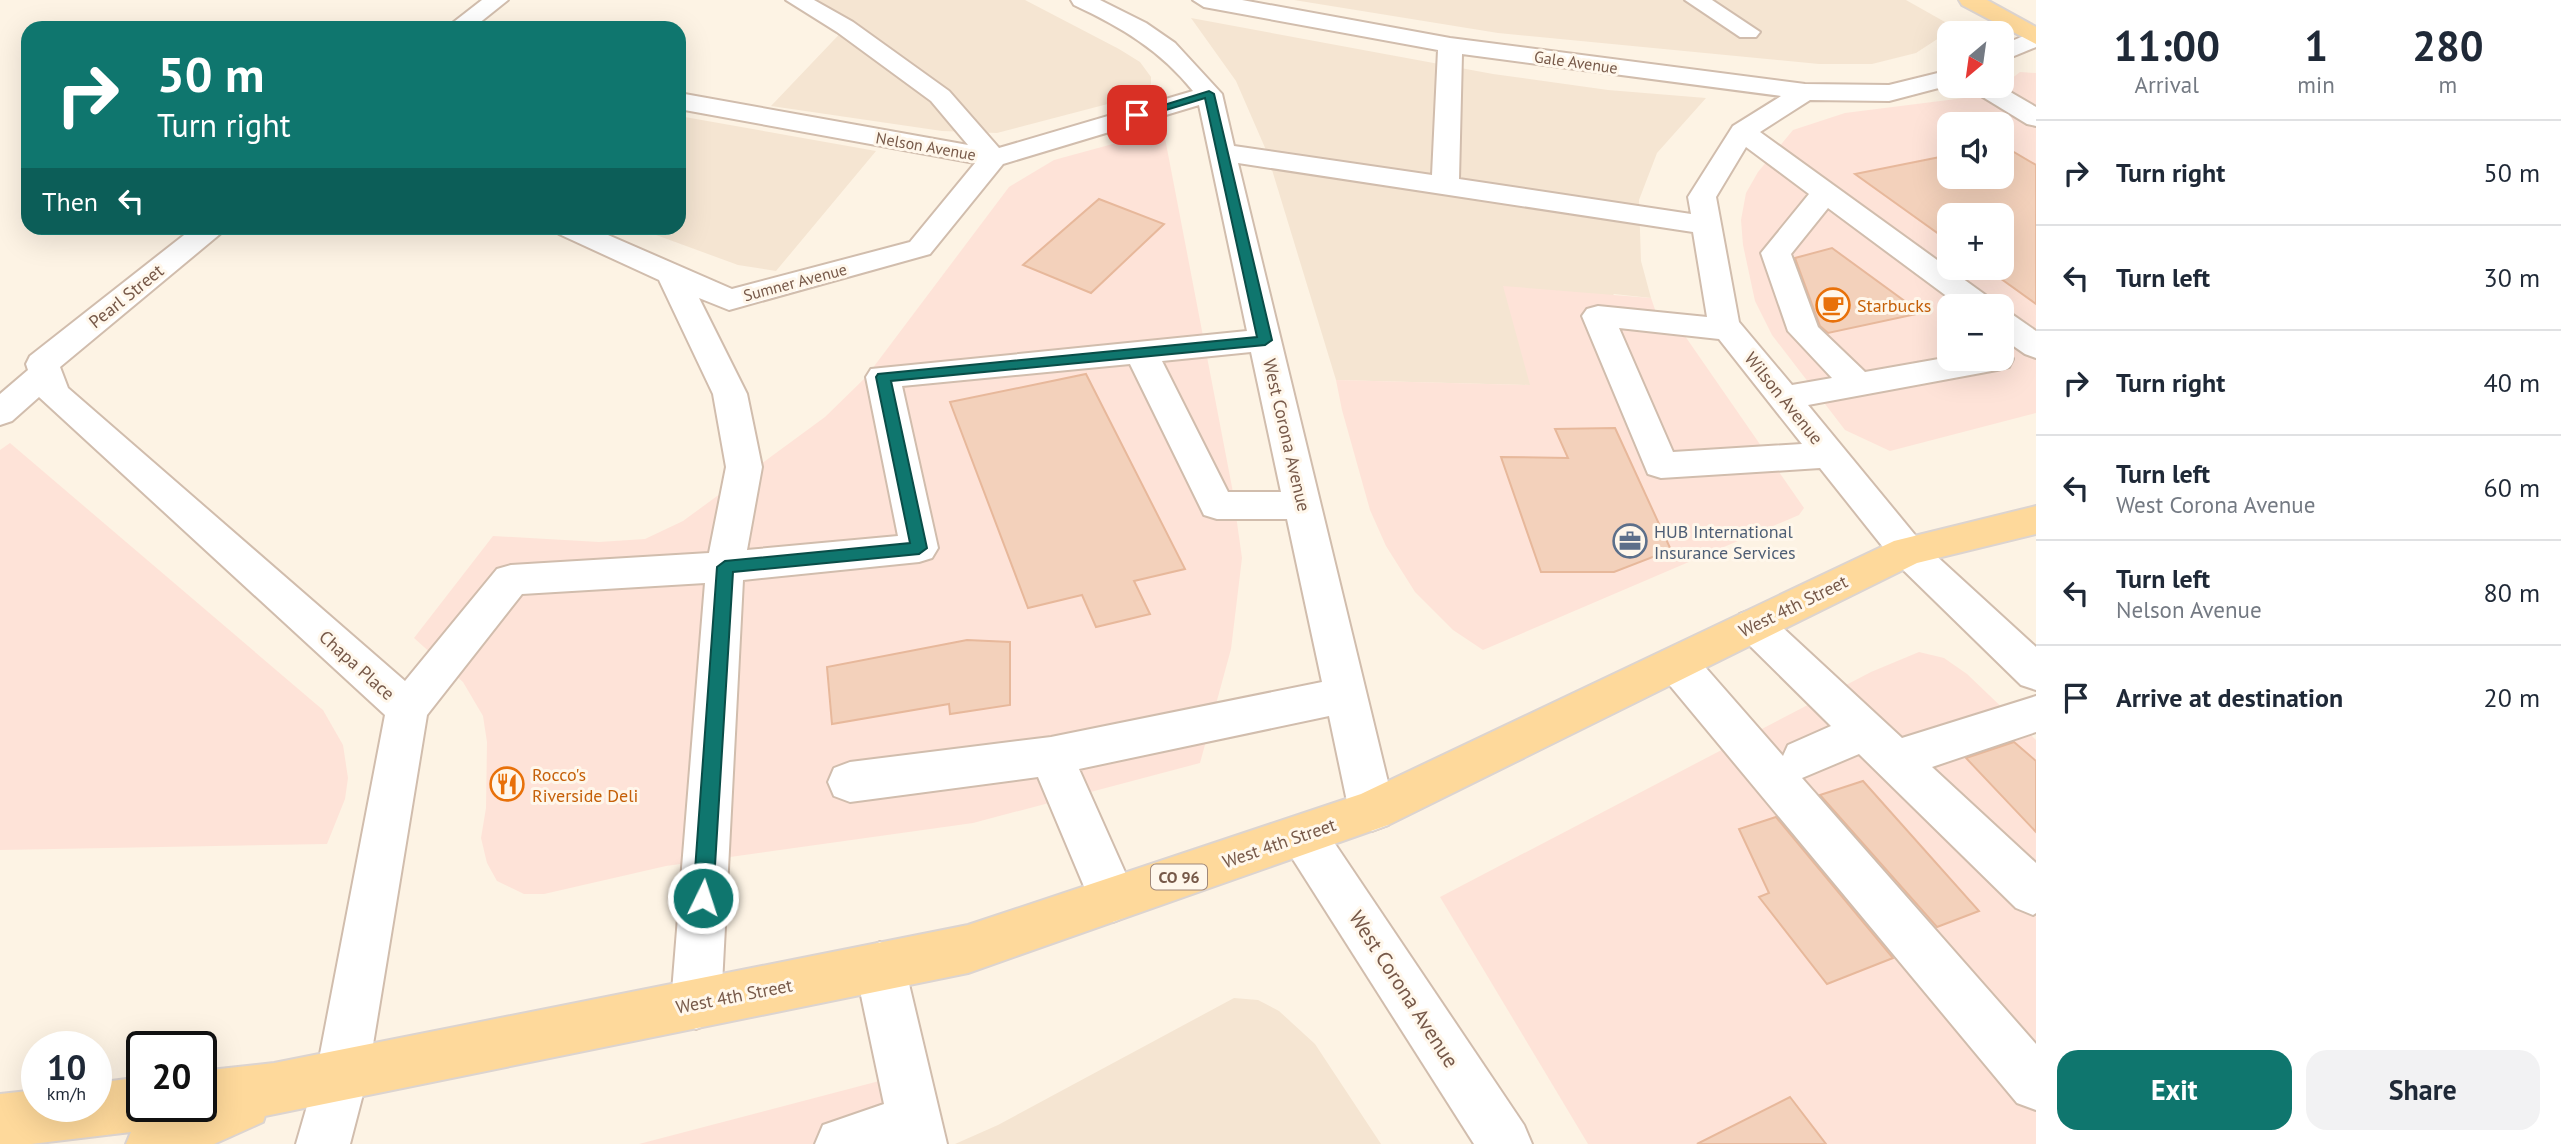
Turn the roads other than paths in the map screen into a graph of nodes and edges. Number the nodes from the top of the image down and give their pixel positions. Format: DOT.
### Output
graph roads {
  1 [pos="497,0"];
  2 [pos="797,0"];
  3 [pos="1082,0"];
  4 [pos="1204,0"];
  5 [pos="1696,0"];
  6 [pos="1970,0"];
  7 [pos="468,21"];
  8 [pos="1748,32"];
  9 [pos="2036,37"];
  10 [pos="1450,45"];
  11 [pos="2014,48"];
  12 [pos="1937,80"];
  13 [pos="1805,92"];
  14 [pos="1209,94"];
  15 [pos="2002,98"];
  16 [pos="686,102"];
  17 [pos="2036,118"];
  18 [pos="1742,131"];
  19 [pos="1222,152"];
  20 [pos="993,158"];
  21 [pos="1445,187"];
  22 [pos="1825,193"];
  23 [pos="1707,225"];
  24 [pos="202,235"];
  25 [pos="585,235"];
  26 [pos="671,274"];
  27 [pos="1964,294"];
  28 [pos="1730,330"];
  29 [pos="2014,332"];
  30 [pos="1265,340"];
  31 [pos="2036,349"];
  32 [pos="1141,352"];
  33 [pos="2014,354"];
  34 [pos="44,369"];
  35 [pos="1937,369"];
  36 [pos="1857,384"];
  37 [pos="1784,398"];
  38 [pos="0,413"];
  39 [pos="1830,455"];
  40 [pos="1303,506"];
  41 [pos="2036,520"];
  42 [pos="1907,551"];
  43 [pos="725,567"];
  44 [pos="1754,625"];
  45 [pos="1677,664"];
  46 [pos="2036,673"];
  47 [pos="1346,695"];
  48 [pos="407,709"];
  49 [pos="2036,715"];
  50 [pos="1865,731"];
  51 [pos="1051,756"];
  52 [pos="1803,759"];
  53 [pos="1895,760"];
  54 [pos="850,782"];
  55 [pos="1372,811"];
  56 [pos="1303,835"];
  57 [pos="2033,892"];
  58 [pos="1113,899"];
  59 [pos="880,967"];
  60 [pos="696,1004"];
  61 [pos="342,1075"];
  62 [pos="2036,1084"];
  63 [pos="274,1089"];
  64 [pos="217,1095"];
  65 [pos="126,1106"];
  66 [pos="0,1121"];
  67 [pos="917,1133"];
  68 [pos="153,1144"];
  69 [pos="323,1144"];
  70 [pos="842,1144"];
  71 [pos="1505,1144"];
  1 -- 7 [label="street"];
  2 -- 20 [label="street"];
  3 -- 14 [label="street, West Corona Avenue"];
  4 -- 10 [label="street, Gale Avenue"];
  5 -- 8 [label="street"];
  6 -- 9 [label="main road"];
  9 -- 11 [label="street"];
  10 -- 13 [label="street, Gale Avenue"];
  10 -- 21 [label="street"];
  12 -- 13 [label="street, Gale Avenue"];
  13 -- 18 [label="street, Wilson Avenue"];
  14 -- 19 [label="street, West Corona Avenue"];
  14 -- 20 [label="street, Nelson Avenue"];
  15 -- 17 [label="street"];
  16 -- 20 [label="street, Nelson Avenue"];
  18 -- 22 [label="street"];
  18 -- 23 [label="street, Wilson Avenue"];
  19 -- 21 [label="street"];
  19 -- 30 [label="street, West Corona Avenue"];
  20 -- 26 [label="street, Sumner Avenue"];
  21 -- 23 [label="street"];
  22 -- 27 [label="street"];
  22 -- 36 [label="street"];
  23 -- 28 [label="street, Wilson Avenue"];
  24 -- 34 [label="street, Pearl Street"];
  25 -- 26 [label="street, Sumner Avenue"];
  26 -- 43 [label="street"];
  28 -- 37 [label="street, Wilson Avenue"];
  28 -- 39 [label="street"];
  29 -- 31 [label="street"];
  30 -- 32 [label="street"];
  30 -- 40 [label="street, West Corona Avenue"];
  31 -- 33 [label="street"];
  32 -- 40 [label="street"];
  32 -- 43 [label="street"];
  34 -- 38 [label="street, Pearl Street"];
  34 -- 48 [label="street, Chapa Place"];
  35 -- 36 [label="street"];
  36 -- 37 [label="street"];
  37 -- 39 [label="street, Wilson Avenue"];
  39 -- 42 [label="street, Wilson Avenue"];
  40 -- 47 [label="street, West Corona Avenue"];
  41 -- 42 [label="main road, West 4th Street / CO 96"];
  42 -- 44 [label="main road, West 4th Street / CO 96"];
  42 -- 46 [label="street, Wilson Avenue"];
  43 -- 48 [label="street"];
  43 -- 60 [label="street"];
  44 -- 45 [label="main road, West 4th Street / CO 96"];
  44 -- 50 [label="street"];
  45 -- 55 [label="main road, West 4th Street / CO 96"];
  45 -- 62 [label="street"];
  47 -- 51 [label="street"];
  47 -- 55 [label="street, West Corona Avenue"];
  48 -- 61 [label="street, Chapa Place"];
  49 -- 53 [label="street"];
  50 -- 52 [label="street"];
  50 -- 53 [label="street"];
  51 -- 54 [label="street"];
  51 -- 58 [label="street"];
  53 -- 57 [label="street"];
  55 -- 56 [label="main road, West 4th Street / CO 96"];
  56 -- 58 [label="main road, West 4th Street / CO 96"];
  56 -- 71 [label="street, West Corona Avenue"];
  58 -- 59 [label="main road, West 4th Street / CO 96"];
  59 -- 60 [label="main road, West 4th Street / CO 96"];
  59 -- 67 [label="street"];
  60 -- 61 [label="main road, West 4th Street / CO 96"];
  61 -- 63 [label="main road, West 4th Street / CO 96"];
  61 -- 69 [label="street, Chapa Place"];
  63 -- 64 [label="main road, West 4th Street / CO 96"];
  63 -- 68 [label="main road, West 4th Street / CO 96"];
  65 -- 66 [label="main road"];
  67 -- 70 [label="street"];
}
